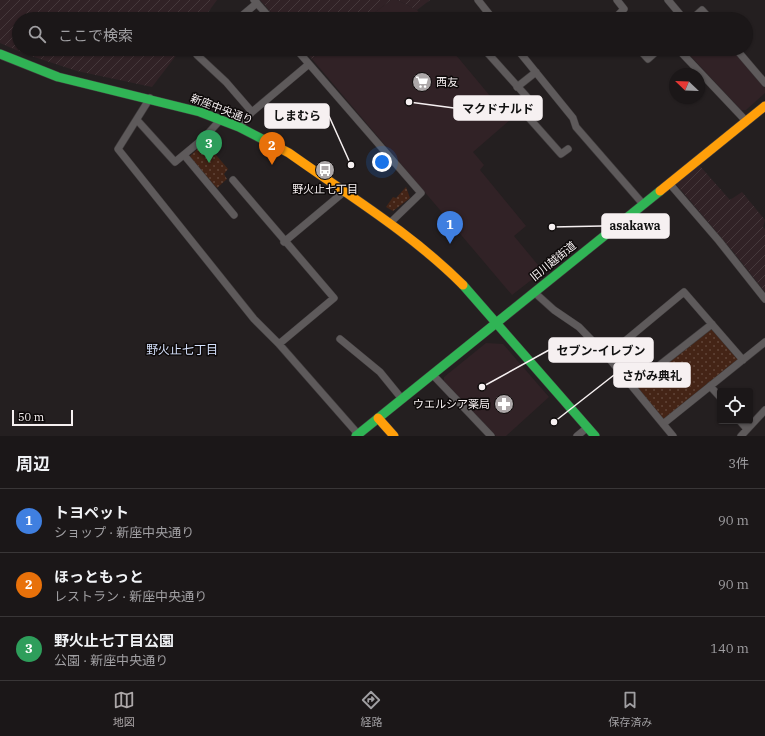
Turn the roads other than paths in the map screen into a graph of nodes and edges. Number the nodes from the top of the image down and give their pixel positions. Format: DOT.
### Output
graph roads {
  1 [pos="478,0"];
  2 [pos="617,0"];
  3 [pos="668,0"];
  4 [pos="256,1"];
  5 [pos="245,12"];
  6 [pos="265,12"];
  7 [pos="487,12"];
  8 [pos="620,12"];
  9 [pos="678,12"];
  10 [pos="0,54"];
  11 [pos="198,56"];
  12 [pos="302,56"];
  13 [pos="490,56"];
  14 [pos="523,56"];
  15 [pos="685,56"];
  16 [pos="742,56"];
  17 [pos="309,64"];
  18 [pos="536,72"];
  19 [pos="765,83"];
  20 [pos="517,87"];
  21 [pos="150,98"];
  22 [pos="765,106"];
  23 [pos="252,112"];
  24 [pos="137,120"];
  25 [pos="222,120"];
  26 [pos="746,121"];
  27 [pos="239,127"];
  28 [pos="568,149"];
  29 [pos="184,155"];
  30 [pos="233,180"];
  31 [pos="669,183"];
  32 [pos="345,191"];
  33 [pos="643,204"];
  34 [pos="234,215"];
  35 [pos="390,223"];
  36 [pos="284,242"];
  37 [pos="534,292"];
  38 [pos="765,299"];
  39 [pos="497,321"];
  40 [pos="712,324"];
  41 [pos="340,338"];
  42 [pos="765,342"];
  43 [pos="279,344"];
  44 [pos="607,356"];
  45 [pos="743,360"];
  46 [pos="432,374"];
  47 [pos="633,386"];
  48 [pos="710,386"];
  49 [pos="717,394"];
  50 [pos="402,399"];
  51 [pos="765,410"];
  52 [pos="378,418"];
  53 [pos="663,424"];
  54 [pos="743,424"];
  55 [pos="588,427"];
  56 [pos="747,429"];
  57 [pos="357,435"];
  58 [pos="394,436"];
  59 [pos="491,436"];
  60 [pos="577,436"];
  61 [pos="595,436"];
  62 [pos="673,436"];
  63 [pos="741,436"];
  1 -- 7 [label="street"];
  2 -- 8 [label="street"];
  3 -- 9 [label="street"];
  4 -- 5 [label="street"];
  4 -- 6 [label="street"];
  10 -- 21 [label="street, 新座中央通り"];
  11 -- 23 [label="street"];
  12 -- 17 [label="street"];
  13 -- 20 [label="street"];
  14 -- 18 [label="street"];
  15 -- 26 [label="street"];
  16 -- 19 [label="street"];
  17 -- 23 [label="street"];
  17 -- 35 [label="street"];
  18 -- 20 [label="street"];
  18 -- 33 [label="street"];
  20 -- 28 [label="street"];
  21 -- 24 [label="street"];
  21 -- 25 [label="street, 新座中央通り"];
  22 -- 26 [label="street, 旧川越街道"];
  23 -- 27 [label="street"];
  24 -- 29 [label="street"];
  24 -- 43 [label="street"];
  25 -- 27 [label="street, 新座中央通り"];
  25 -- 29 [label="street"];
  26 -- 31 [label="street, 旧川越街道"];
  27 -- 32 [label="street, 新座中央通り"];
  29 -- 34 [label="street"];
  30 -- 36 [label="street"];
  31 -- 33 [label="street, 旧川越街道"];
  31 -- 38 [label="street"];
  32 -- 35 [label="street, 新座中央通り"];
  32 -- 36 [label="street"];
  33 -- 37 [label="street, 旧川越街道"];
  35 -- 39 [label="street, 新座中央通り"];
  36 -- 43 [label="street"];
  37 -- 39 [label="street, 旧川越街道"];
  37 -- 44 [label="street"];
  39 -- 46 [label="street, 旧川越街道"];
  39 -- 55 [label="street, 新座中央通り"];
  40 -- 44 [label="street"];
  40 -- 45 [label="street"];
  40 -- 47 [label="street"];
  41 -- 50 [label="street"];
  42 -- 45 [label="street"];
  43 -- 57 [label="street"];
  44 -- 47 [label="street"];
  45 -- 48 [label="street"];
  46 -- 50 [label="street, 旧川越街道"];
  46 -- 59 [label="street"];
  47 -- 53 [label="street"];
  48 -- 49 [label="street"];
  48 -- 53 [label="street"];
  50 -- 52 [label="street, 旧川越街道"];
  51 -- 56 [label="street"];
  52 -- 57 [label="street, 旧川越街道"];
  52 -- 58 [label="street"];
  53 -- 62 [label="street"];
  54 -- 56 [label="street"];
  55 -- 60 [label="street"];
  55 -- 61 [label="street, 新座中央通り"];
  56 -- 63 [label="street"];
}
